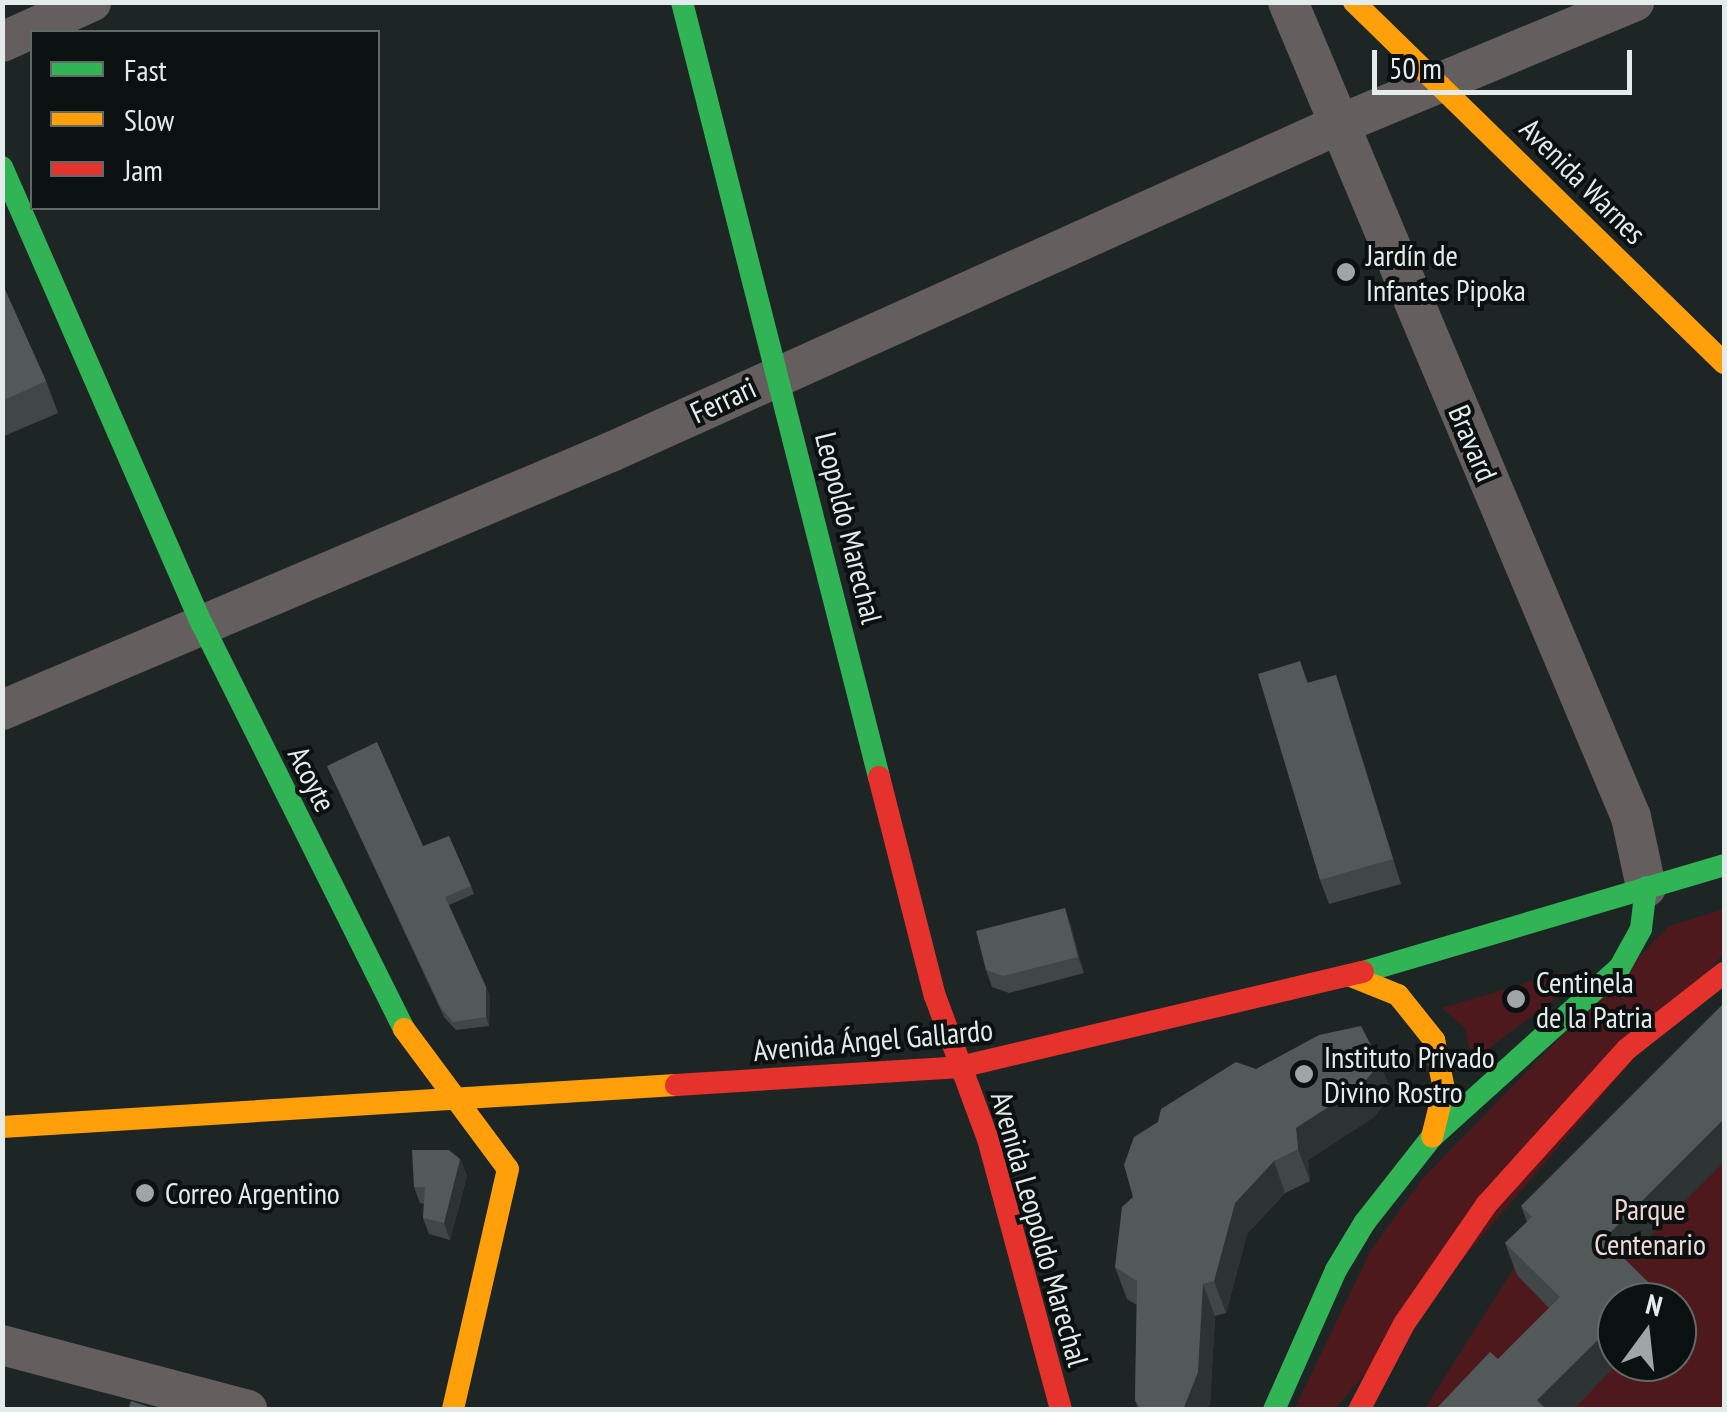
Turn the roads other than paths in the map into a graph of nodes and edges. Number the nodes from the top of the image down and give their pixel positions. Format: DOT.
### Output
graph roads {
  1 [pos="90,2"];
  2 [pos="682,2"];
  3 [pos="1288,2"];
  4 [pos="1354,2"];
  5 [pos="1634,2"];
  6 [pos="2,42"];
  7 [pos="1440,81"];
  8 [pos="1338,125"];
  9 [pos="2,167"];
  10 [pos="1724,363"];
  11 [pos="780,374"];
  12 [pos="202,624"];
  13 [pos="2,710"];
  14 [pos="1724,865"];
  15 [pos="1646,886"];
  16 [pos="1724,972"];
  17 [pos="1350,976"];
  18 [pos="960,1066"];
  19 [pos="456,1103"];
  20 [pos="2,1128"];
  21 [pos="1432,1137"];
  22 [pos="2,1345"];
  23 [pos="248,1410"];
  24 [pos="453,1410"];
  25 [pos="1061,1410"];
  26 [pos="1274,1410"];
  27 [pos="1359,1410"];
  1 -- 6 [label="street"];
  2 -- 11 [label="main road, Leopoldo Marechal"];
  3 -- 8 [label="street, Bravard"];
  4 -- 7 [label="main road, Avenida Warnes"];
  5 -- 7 [label="street, Ferrari"];
  7 -- 8 [label="street, Ferrari"];
  7 -- 10 [label="main road, Avenida Warnes"];
  8 -- 11 [label="street, Ferrari"];
  8 -- 15 [label="street, Bravard"];
  9 -- 12 [label="main road, Acoyte"];
  11 -- 12 [label="street, Ferrari"];
  11 -- 18 [label="main road, Leopoldo Marechal"];
  12 -- 13 [label="street, Ferrari"];
  12 -- 19 [label="main road, Acoyte"];
  14 -- 15 [label="main road, Avenida Ángel Gallardo"];
  15 -- 17 [label="main road, Avenida Ángel Gallardo"];
  15 -- 21 [label="main road"];
  16 -- 27 [label="main road"];
  17 -- 18 [label="main road, Avenida Ángel Gallardo"];
  17 -- 21 [label="main road"];
  18 -- 19 [label="main road, Avenida Ángel Gallardo"];
  18 -- 25 [label="main road, Avenida Leopoldo Marechal"];
  19 -- 20 [label="main road, Avenida Ángel Gallardo"];
  19 -- 24 [label="main road, Acoyte"];
  21 -- 26 [label="main road"];
  22 -- 23 [label="street"];
}
